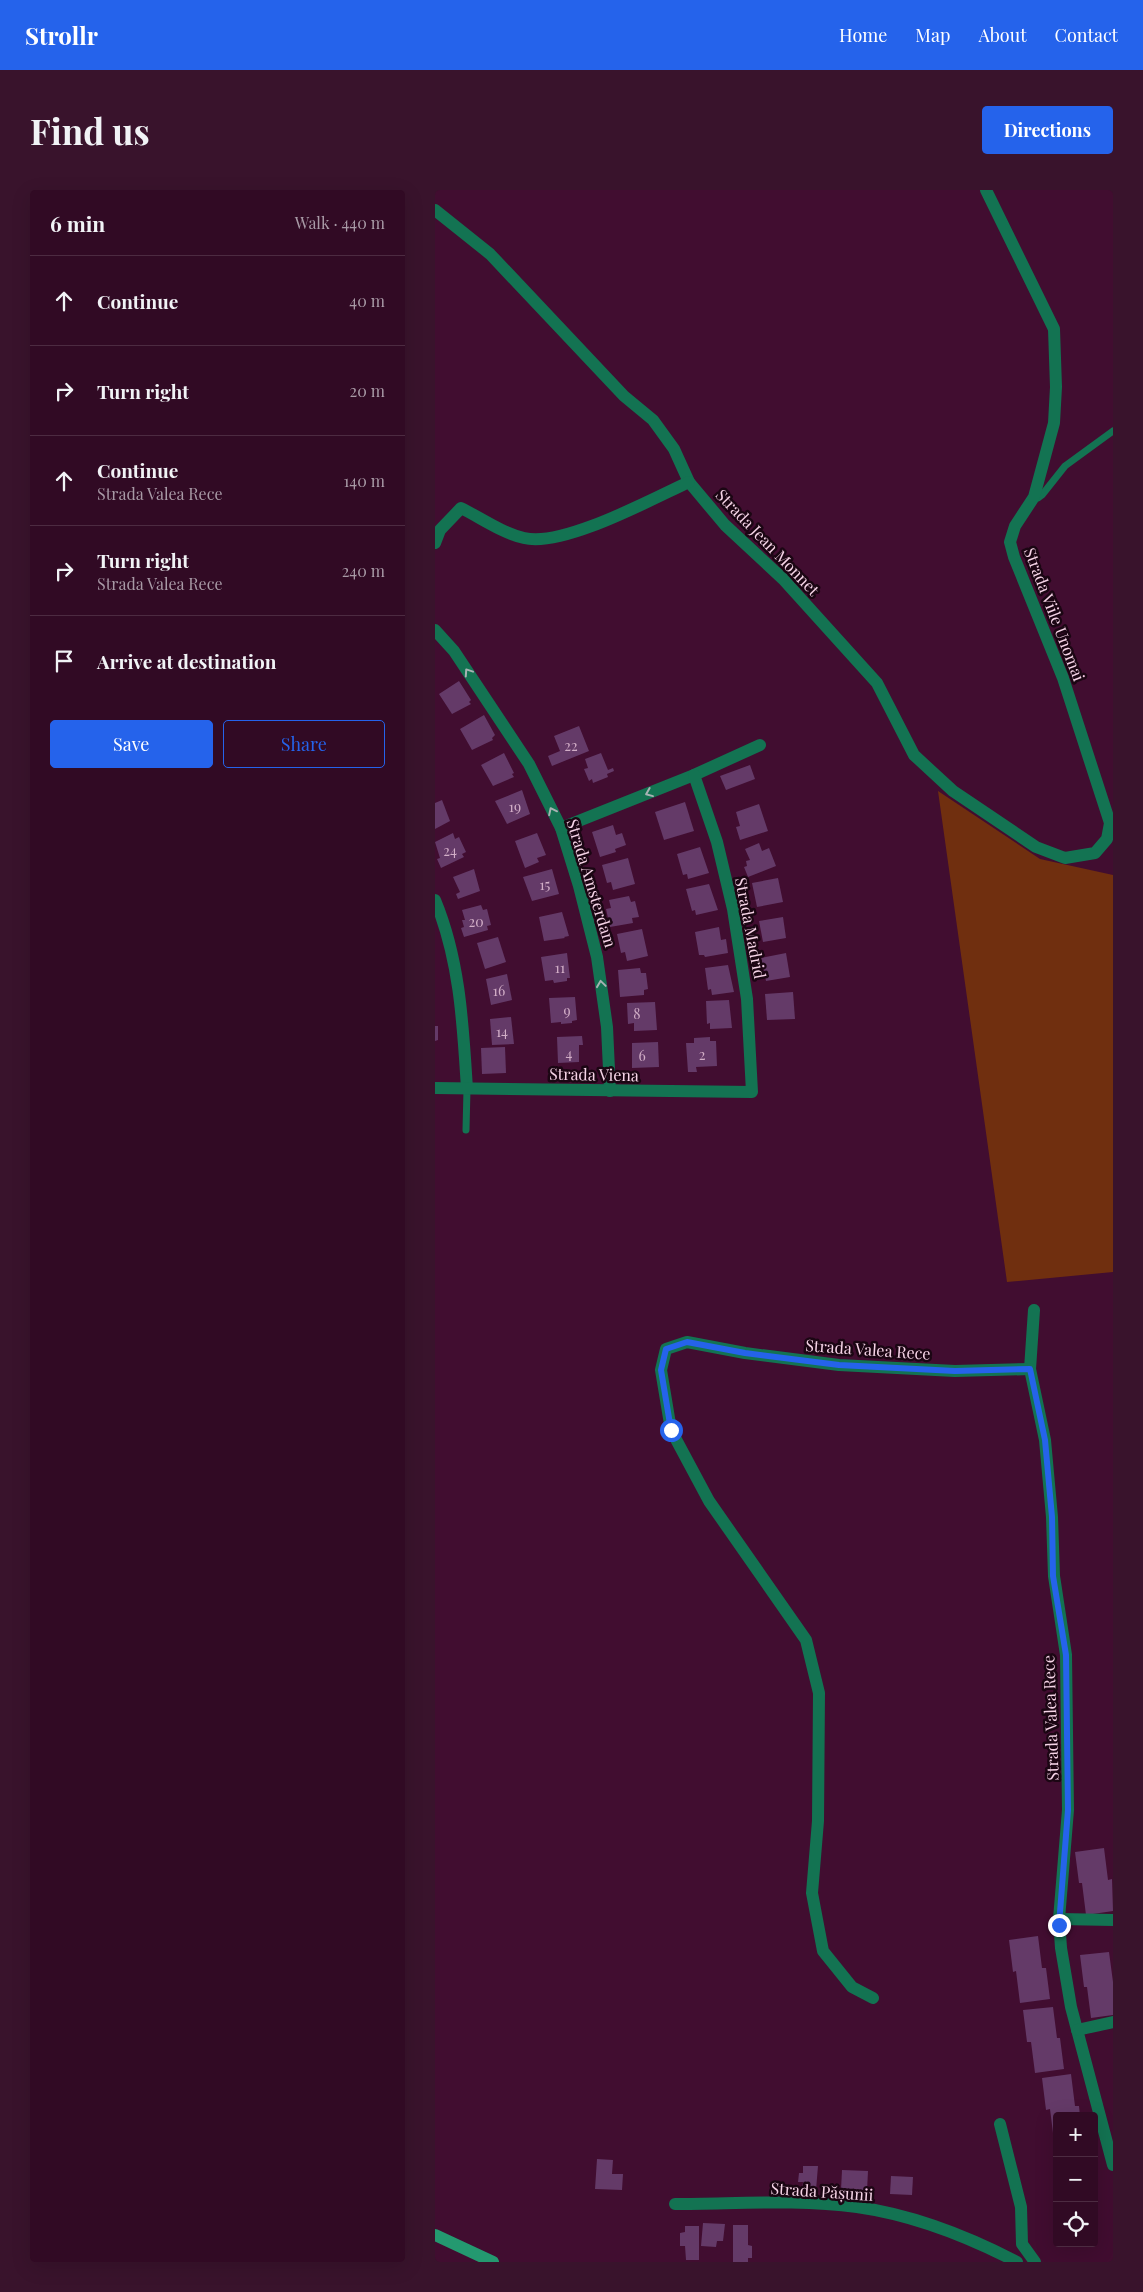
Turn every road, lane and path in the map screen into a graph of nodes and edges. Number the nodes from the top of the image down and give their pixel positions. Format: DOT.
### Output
graph roads {
  1 [pos="986,190"];
  2 [pos="435,210"];
  3 [pos="1113,431"];
  4 [pos="689,482"];
  5 [pos="1034,497"];
  6 [pos="435,543"];
  7 [pos="435,630"];
  8 [pos="760,745"];
  9 [pos="694,775"];
  10 [pos="561,828"];
  11 [pos="1095,853"];
  12 [pos="435,900"];
  13 [pos="435,1088"];
  14 [pos="467,1089"];
  15 [pos="611,1091"];
  16 [pos="752,1092"];
  17 [pos="466,1130"];
  18 [pos="1034,1310"];
  19 [pos="1030,1369"];
  20 [pos="1059,1919"];
  21 [pos="1113,1920"];
  22 [pos="873,1998"];
  23 [pos="1113,2022"];
  24 [pos="1077,2030"];
  25 [pos="1000,2124"];
  26 [pos="1113,2165"];
  27 [pos="675,2204"];
  28 [pos="436,2236"];
  29 [pos="493,2262"];
  30 [pos="1017,2262"];
  31 [pos="1035,2262"];
  1 -- 5 [label="street, Strada Viile Unomai"];
  2 -- 4 [label="street, Strada Jean Monnet"];
  3 -- 5 [label="lane"];
  4 -- 6 [label="street"];
  4 -- 11 [label="street, Strada Jean Monnet"];
  5 -- 11 [label="street, Strada Viile Unomai"];
  10 -- 7 [label="street, Strada Amsterdam, one-way"];
  8 -- 9 [label="street"];
  9 -- 10 [label="street, one-way"];
  9 -- 16 [label="street, Strada Madrid"];
  15 -- 10 [label="street, Strada Amsterdam, one-way"];
  12 -- 14 [label="street"];
  13 -- 14 [label="street, Strada Viena"];
  14 -- 15 [label="street, Strada Viena"];
  14 -- 17 [label="lane"];
  15 -- 16 [label="street, Strada Viena"];
  18 -- 19 [label="street, Strada Valea Rece"];
  19 -- 20 [label="street, Strada Valea Rece"];
  19 -- 22 [label="street, Strada Valea Rece"];
  20 -- 21 [label="street"];
  20 -- 24 [label="street, Strada Valea Rece"];
  23 -- 24 [label="street"];
  24 -- 26 [label="street, Strada Valea Rece"];
  25 -- 31 [label="street"];
  27 -- 30 [label="street, Strada Pășunii"];
  28 -- 29 [label="main road"];
}
